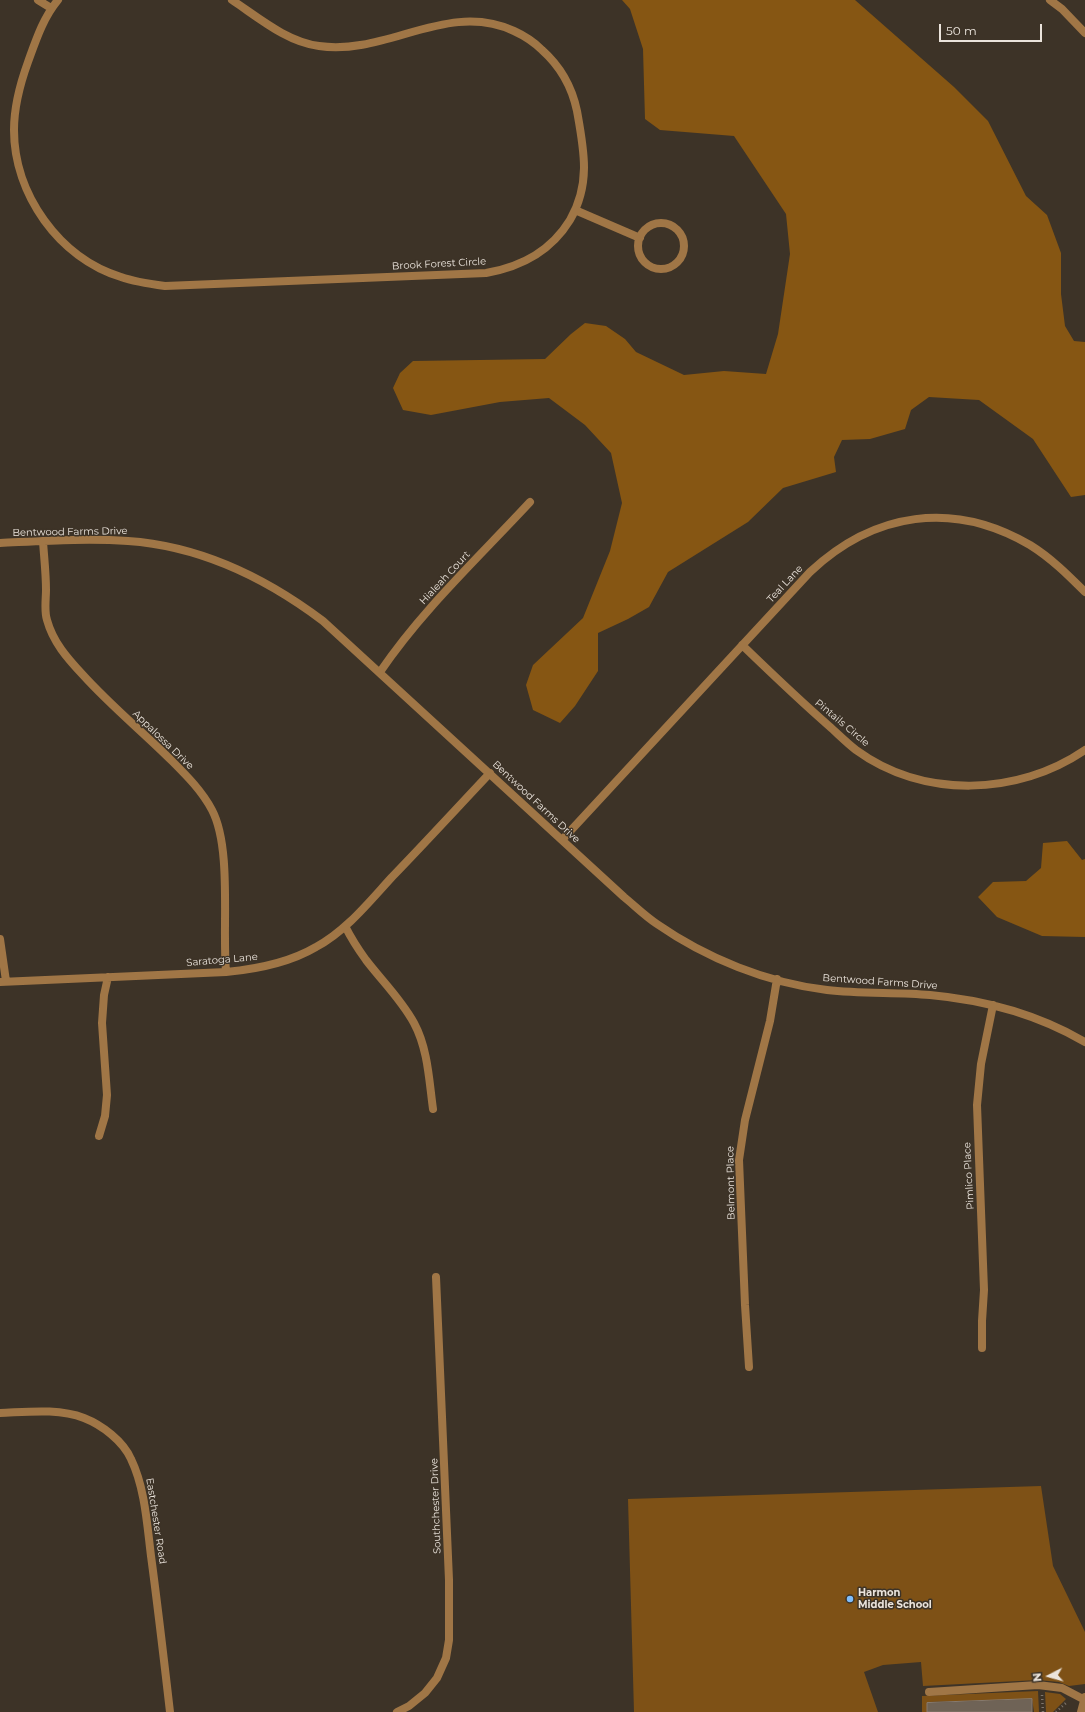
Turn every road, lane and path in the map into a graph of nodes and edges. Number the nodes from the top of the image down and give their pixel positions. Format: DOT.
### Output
graph roads {
  1 [pos="38,0"];
  2 [pos="58,0"];
  3 [pos="232,0"];
  4 [pos="1050,0"];
  5 [pos="51,8"];
  6 [pos="1085,33"];
  7 [pos="575,210"];
  8 [pos="640,238"];
  9 [pos="530,502"];
  10 [pos="44,541"];
  11 [pos="0,543"];
  12 [pos="1085,592"];
  13 [pos="742,645"];
  14 [pos="380,672"];
  15 [pos="1085,750"];
  16 [pos="490,773"];
  17 [pos="562,840"];
  18 [pos="345,926"];
  19 [pos="0,939"];
  20 [pos="226,972"];
  21 [pos="108,978"];
  22 [pos="777,979"];
  23 [pos="3,981"];
  24 [pos="993,1005"];
  25 [pos="1085,1042"];
  26 [pos="433,1109"];
  27 [pos="100,1136"];
  28 [pos="436,1278"];
  29 [pos="982,1348"];
  30 [pos="749,1367"];
  31 [pos="0,1413"];
  32 [pos="1042,1686"];
  33 [pos="929,1692"];
  34 [pos="1084,1698"];
  35 [pos="1066,1702"];
  36 [pos="170,1712"];
  37 [pos="397,1712"];
  38 [pos="1043,1712"];
  39 [pos="1056,1712"];
  40 [pos="1081,1712"];
  1 -- 5 [label="street"];
  2 -- 5 [label="street, Brook Forest Circle"];
  3 -- 7 [label="street, Brook Forest Circle"];
  4 -- 6 [label="street"];
  5 -- 7 [label="street, Brook Forest Circle"];
  7 -- 8 [label="street"];
  8 -- 8 [label="street"];
  9 -- 14 [label="street, Hialeah Court"];
  10 -- 11 [label="street, Bentwood Farms Drive"];
  10 -- 14 [label="street, Bentwood Farms Drive"];
  10 -- 20 [label="street, Appalossa Drive"];
  12 -- 13 [label="street, Teal Lane"];
  13 -- 15 [label="street, Pintails Circle"];
  13 -- 17 [label="street, Teal Lane"];
  14 -- 16 [label="street, Bentwood Farms Drive"];
  16 -- 17 [label="street, Bentwood Farms Drive"];
  16 -- 18 [label="street, Saratoga Lane"];
  17 -- 22 [label="street, Bentwood Farms Drive"];
  18 -- 20 [label="street, Saratoga Lane"];
  18 -- 26 [label="street"];
  19 -- 23 [label="street"];
  20 -- 21 [label="street, Saratoga Lane"];
  21 -- 23 [label="street, Saratoga Lane"];
  21 -- 27 [label="street"];
  22 -- 24 [label="street, Bentwood Farms Drive"];
  22 -- 30 [label="street, Belmont Place"];
  24 -- 25 [label="street, Bentwood Farms Drive"];
  24 -- 29 [label="street, Pimlico Place"];
  28 -- 37 [label="street, Southchester Drive"];
  31 -- 36 [label="street, Eastchester Road"];
  32 -- 33 [label="street"];
  32 -- 34 [label="street"];
  32 -- 38 [label="path"];
  34 -- 40 [label="street"];
  35 -- 39 [label="path"];
}
